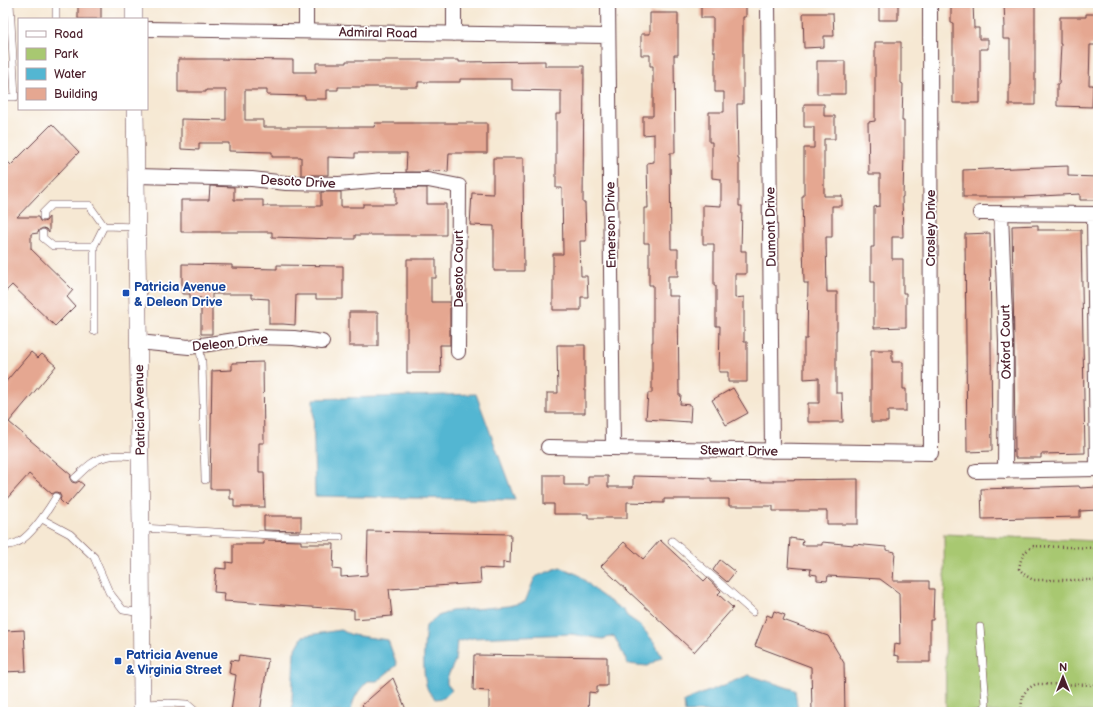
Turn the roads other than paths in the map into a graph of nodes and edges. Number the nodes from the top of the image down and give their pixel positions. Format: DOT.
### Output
graph roads {
  1 [pos="10,3"];
  2 [pos="56,3"];
  3 [pos="134,3"];
  4 [pos="306,3"];
  5 [pos="454,3"];
  6 [pos="608,3"];
  7 [pos="768,3"];
  8 [pos="930,3"];
  9 [pos="56,18"];
  10 [pos="134,18"];
  11 [pos="148,30"];
  12 [pos="306,31"];
  13 [pos="454,34"];
  14 [pos="608,36"];
  15 [pos="3,97"];
  16 [pos="17,97"];
  17 [pos="135,110"];
  18 [pos="137,176"];
  19 [pos="459,186"];
  20 [pos="980,213"];
  21 [pos="1001,213"];
  22 [pos="1096,214"];
  23 [pos="43,217"];
  24 [pos="104,226"];
  25 [pos="138,227"];
  26 [pos="43,233"];
  27 [pos="94,246"];
  28 [pos="94,331"];
  29 [pos="138,342"];
  30 [pos="322,342"];
  31 [pos="199,346"];
  32 [pos="458,352"];
  33 [pos="548,447"];
  34 [pos="613,448"];
  35 [pos="772,451"];
  36 [pos="931,453"];
  37 [pos="140,456"];
  38 [pos="1098,469"];
  39 [pos="976,471"];
  40 [pos="1005,471"];
  41 [pos="75,478"];
  42 [pos="205,480"];
  43 [pos="56,497"];
  44 [pos="42,519"];
  45 [pos="141,528"];
  46 [pos="340,537"];
  47 [pos="672,541"];
  48 [pos="3,546"];
  49 [pos="753,612"];
  50 [pos="142,613"];
  51 [pos="980,627"];
  52 [pos="142,708"];
  53 [pos="194,712"];
  54 [pos="984,712"];
  1 -- 16 [label="lane"];
  2 -- 9 [label="lane"];
  3 -- 10 [label="street"];
  4 -- 12 [label="street"];
  5 -- 13 [label="street"];
  6 -- 14 [label="street, Emerson Drive"];
  7 -- 35 [label="street, Dumont Drive"];
  8 -- 36 [label="street, Crosley Drive"];
  11 -- 12 [label="street, Admiral Road"];
  12 -- 13 [label="street, Admiral Road"];
  13 -- 14 [label="street, Admiral Road"];
  14 -- 34 [label="street, Emerson Drive"];
  15 -- 16 [label="lane"];
  17 -- 18 [label="street, Patricia Avenue"];
  18 -- 19 [label="street, Desoto Drive"];
  18 -- 25 [label="street, Patricia Avenue"];
  19 -- 32 [label="street, Desoto Court"];
  20 -- 21 [label="street"];
  21 -- 22 [label="street"];
  21 -- 40 [label="street, Oxford Court"];
  22 -- 38 [label="street"];
  23 -- 24 [label="lane"];
  24 -- 25 [label="lane"];
  24 -- 27 [label="lane"];
  25 -- 29 [label="street, Patricia Avenue"];
  26 -- 27 [label="lane"];
  27 -- 28 [label="lane"];
  29 -- 31 [label="street, Deleon Drive"];
  29 -- 37 [label="street, Patricia Avenue"];
  30 -- 31 [label="street, Deleon Drive"];
  31 -- 42 [label="lane"];
  33 -- 34 [label="street, Stewart Drive"];
  34 -- 35 [label="street, Stewart Drive"];
  35 -- 36 [label="street, Stewart Drive"];
  37 -- 41 [label="lane"];
  37 -- 45 [label="street, Patricia Avenue"];
  38 -- 40 [label="street"];
  39 -- 40 [label="street"];
  43 -- 44 [label="lane"];
  44 -- 48 [label="lane"];
  44 -- 50 [label="lane"];
  45 -- 46 [label="lane"];
  45 -- 50 [label="street, Patricia Avenue"];
  47 -- 49 [label="lane"];
  50 -- 52 [label="street, Patricia Avenue"];
  51 -- 54 [label="lane"];
  52 -- 53 [label="lane"];
}
